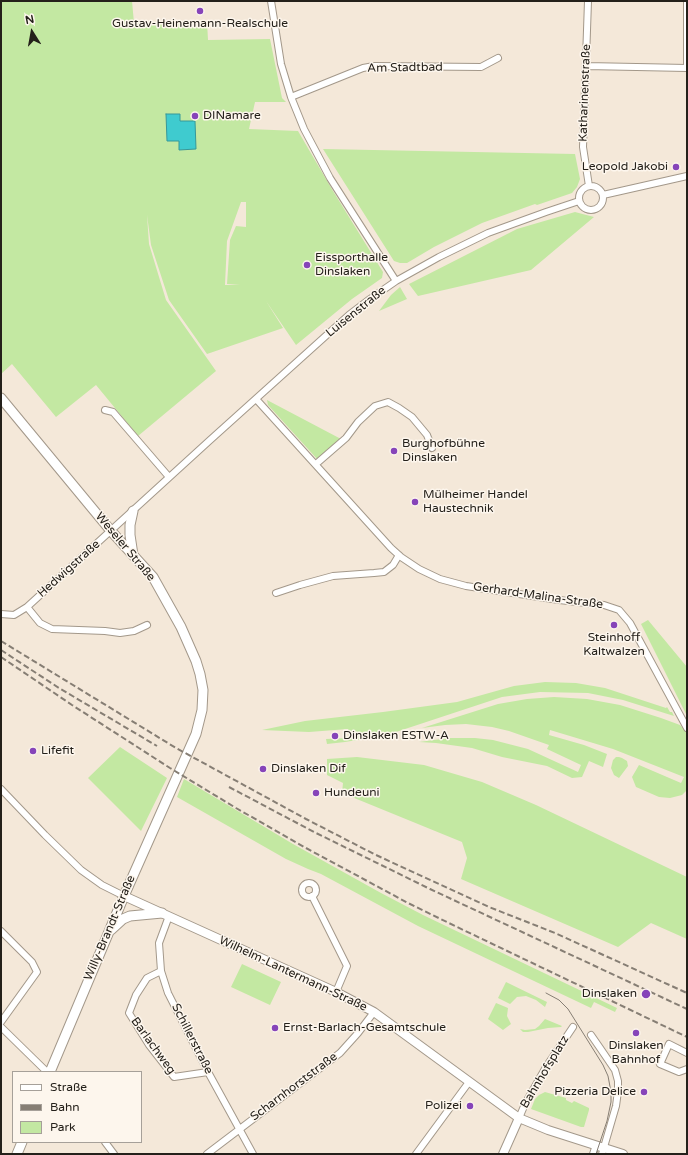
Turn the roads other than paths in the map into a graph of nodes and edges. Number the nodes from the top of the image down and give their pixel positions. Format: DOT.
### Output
graph roads {
  1 [pos="271,1"];
  2 [pos="588,1"];
  3 [pos="687,1"];
  4 [pos="498,58"];
  5 [pos="586,66"];
  6 [pos="687,68"];
  7 [pos="291,97"];
  8 [pos="687,176"];
  9 [pos="589,186"];
  10 [pos="603,195"];
  11 [pos="579,201"];
  12 [pos="396,281"];
  13 [pos="1,398"];
  14 [pos="256,399"];
  15 [pos="105,410"];
  16 [pos="432,448"];
  17 [pos="316,464"];
  18 [pos="169,477"];
  19 [pos="133,511"];
  20 [pos="111,531"];
  21 [pos="133,555"];
  22 [pos="399,555"];
  23 [pos="276,593"];
  24 [pos="27,607"];
  25 [pos="1,614"];
  26 [pos="147,625"];
  27 [pos="687,728"];
  28 [pos="173,786"];
  29 [pos="1,789"];
  30 [pos="124,896"];
  31 [pos="312,896"];
  32 [pos="165,915"];
  33 [pos="1,931"];
  34 [pos="110,931"];
  35 [pos="161,971"];
  36 [pos="336,992"];
  37 [pos="374,1012"];
  38 [pos="1,1022"];
  39 [pos="1,1027"];
  40 [pos="573,1027"];
  41 [pos="591,1035"];
  42 [pos="687,1053"];
  43 [pos="687,1069"];
  44 [pos="47,1071"];
  45 [pos="48,1071"];
  46 [pos="208,1072"];
  47 [pos="469,1082"];
  48 [pos="519,1118"];
  49 [pos="240,1129"];
  50 [pos="22,1143"];
  51 [pos="106,1143"];
  52 [pos="600,1149"];
  53 [pos="18,1154"];
  54 [pos="114,1154"];
  55 [pos="207,1154"];
  56 [pos="253,1154"];
  57 [pos="416,1154"];
  58 [pos="503,1154"];
  59 [pos="593,1154"];
  60 [pos="623,1154"];
  1 -- 7 [label="street"];
  2 -- 5 [label="street, Katharinenstraße"];
  3 -- 6 [label="street"];
  4 -- 7 [label="street, Am Stadtbad"];
  5 -- 6 [label="street"];
  5 -- 9 [label="street, Katharinenstraße"];
  7 -- 12 [label="street"];
  8 -- 10 [label="street"];
  9 -- 10 [label="street"];
  9 -- 11 [label="street"];
  10 -- 11 [label="street"];
  11 -- 12 [label="street, Luisenstraße"];
  12 -- 14 [label="street, Luisenstraße"];
  13 -- 20 [label="main road, Weseler Straße"];
  14 -- 17 [label="street, Gerhard-Malina-Straße"];
  14 -- 18 [label="street, Luisenstraße"];
  15 -- 18 [label="street"];
  16 -- 17 [label="street"];
  17 -- 22 [label="street, Gerhard-Malina-Straße"];
  18 -- 19 [label="street, Luisenstraße"];
  19 -- 20 [label="street, Luisenstraße"];
  19 -- 21 [label="main road"];
  20 -- 21 [label="main road, Weseler Straße"];
  20 -- 24 [label="street, Hedwigstraße"];
  21 -- 28 [label="main road, Weseler Straße"];
  22 -- 23 [label="street"];
  22 -- 27 [label="street, Gerhard-Malina-Straße"];
  24 -- 25 [label="street, Hedwigstraße"];
  24 -- 26 [label="street, Hedwigstraße"];
  28 -- 30 [label="main road, Willy-Brandt-Straße"];
  29 -- 30 [label="street"];
  30 -- 32 [label="main road, Wilhelm-Lantermann-Straße"];
  30 -- 34 [label="main road, Willy-Brandt-Straße"];
  31 -- 36 [label="street"];
  32 -- 34 [label="main road"];
  32 -- 35 [label="street, Schillerstraße"];
  32 -- 36 [label="main road, Wilhelm-Lantermann-Straße"];
  33 -- 38 [label="street"];
  34 -- 45 [label="main road, Willy-Brandt-Straße"];
  35 -- 46 [label="street, Schillerstraße"];
  35 -- 46 [label="street, Barlachweg"];
  36 -- 37 [label="main road, Wilhelm-Lantermann-Straße"];
  37 -- 47 [label="main road, Wilhelm-Lantermann-Straße"];
  37 -- 49 [label="street, Scharnhorststraße"];
  39 -- 44 [label="street"];
  40 -- 48 [label="street, Bahnhofsplatz"];
  41 -- 52 [label="street"];
  42 -- 43 [label="street"];
  46 -- 49 [label="street, Schillerstraße"];
  47 -- 48 [label="main road, Wilhelm-Lantermann-Straße"];
  47 -- 57 [label="street"];
  48 -- 52 [label="main road, Wilhelm-Lantermann-Straße"];
  48 -- 58 [label="main road"];
  49 -- 55 [label="street, Scharnhorststraße"];
  49 -- 56 [label="street, Schillerstraße"];
  50 -- 53 [label="main road"];
  51 -- 54 [label="street"];
  52 -- 59 [label="street"];
  52 -- 60 [label="main road, Wilhelm-Lantermann-Straße"];
}
